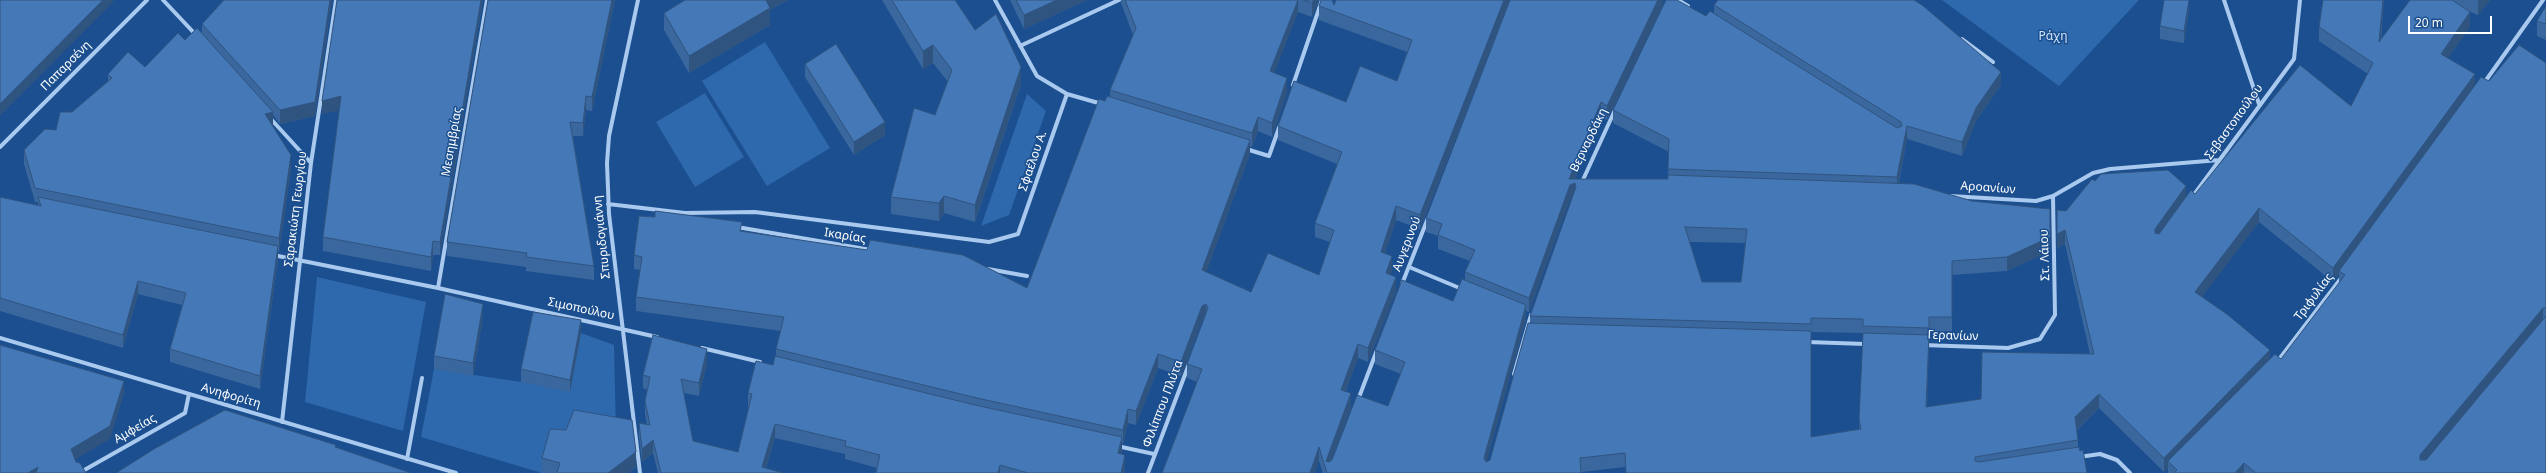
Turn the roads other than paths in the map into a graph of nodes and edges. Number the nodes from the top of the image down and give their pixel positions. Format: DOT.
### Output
graph roads {
  1 [pos="147,0"];
  2 [pos="163,0"];
  3 [pos="336,0"];
  4 [pos="487,0"];
  5 [pos="638,0"];
  6 [pos="995,0"];
  7 [pos="1119,0"];
  8 [pos="1322,0"];
  9 [pos="1678,0"];
  10 [pos="2224,0"];
  11 [pos="2300,0"];
  12 [pos="2544,0"];
  13 [pos="1691,8"];
  14 [pos="1956,35"];
  15 [pos="197,37"];
  16 [pos="1020,46"];
  17 [pos="1993,62"];
  18 [pos="2481,88"];
  19 [pos="1292,89"];
  20 [pos="1067,94"];
  21 [pos="2259,104"];
  22 [pos="1618,105"];
  23 [pos="1105,106"];
  24 [pos="264,112"];
  25 [pos="1282,119"];
  26 [pos="0,147"];
  27 [pos="1240,147"];
  28 [pos="2219,160"];
  29 [pos="311,163"];
  30 [pos="1588,182"];
  31 [pos="1944,195"];
  32 [pos="2053,196"];
  33 [pos="2188,203"];
  34 [pos="608,204"];
  35 [pos="685,213"];
  36 [pos="1429,215"];
  37 [pos="708,219"];
  38 [pos="731,225"];
  39 [pos="1018,234"];
  40 [pos="879,251"];
  41 [pos="270,254"];
  42 [pos="300,260"];
  43 [pos="1409,267"];
  44 [pos="980,268"];
  45 [pos="2346,270"];
  46 [pos="1027,276"];
  47 [pos="438,288"];
  48 [pos="1400,289"];
  49 [pos="1466,290"];
  50 [pos="1533,310"];
  51 [pos="1524,314"];
  52 [pos="2055,315"];
  53 [pos="1531,317"];
  54 [pos="622,329"];
  55 [pos="1525,333"];
  56 [pos="1533,334"];
  57 [pos="0,338"];
  58 [pos="661,338"];
  59 [pos="1802,342"];
  60 [pos="1874,344"];
  61 [pos="1913,345"];
  62 [pos="699,348"];
  63 [pos="1378,348"];
  64 [pos="1191,358"];
  65 [pos="769,364"];
  66 [pos="2275,364"];
  67 [pos="422,378"];
  68 [pos="1513,378"];
  69 [pos="189,394"];
  70 [pos="1355,407"];
  71 [pos="282,422"];
  72 [pos="1108,444"];
  73 [pos="1154,454"];
  74 [pos="2069,458"];
  75 [pos="408,459"];
  76 [pos="79,473"];
  77 [pos="456,473"];
  78 [pos="640,473"];
  79 [pos="1148,473"];
  80 [pos="2130,473"];
  1 -- 26 [label="street, Παπαρσένη"];
  2 -- 15 [label="street"];
  3 -- 29 [label="street, Σαρακιώτη Γεωργίου"];
  4 -- 47 [label="street, Μεσημβρίας"];
  5 -- 34 [label="street, Σπυριδογιάννη"];
  6 -- 16 [label="street"];
  7 -- 16 [label="street"];
  8 -- 19 [label="street"];
  9 -- 13 [label="street"];
  10 -- 21 [label="street"];
  11 -- 21 [label="street, Σεβαστοπούλου"];
  12 -- 18 [label="street"];
  14 -- 17 [label="street"];
  16 -- 20 [label="street"];
  20 -- 23 [label="street"];
  20 -- 39 [label="street, Σφαέλου Α."];
  21 -- 28 [label="street, Σεβαστοπούλου"];
  22 -- 30 [label="street, Βερναρδάκη"];
  24 -- 29 [label="street"];
  25 -- 27 [label="street"];
  28 -- 32 [label="street, Αροανίων"];
  28 -- 33 [label="street, Σεβαστοπούλου"];
  29 -- 42 [label="street, Σαρακιώτη Γεωργίου"];
  31 -- 32 [label="street, Αροανίων"];
  32 -- 52 [label="street, Στ. Λάιου"];
  34 -- 35 [label="street, Ικαρίας"];
  34 -- 54 [label="street, Σπυριδογιάννη"];
  35 -- 37 [label="street, Ικαρίας"];
  35 -- 39 [label="street, Ικαρίας"];
  36 -- 43 [label="street, Αυγερινού"];
  38 -- 40 [label="street, Ικαρίας"];
  41 -- 42 [label="street, Σιμοπούλου"];
  42 -- 47 [label="street, Σιμοπούλου"];
  42 -- 71 [label="street, Σαρακιώτη Γεωργίου"];
  43 -- 48 [label="street, Αυγερινού"];
  43 -- 49 [label="street"];
  44 -- 46 [label="street"];
  45 -- 66 [label="street, Τριφυλίας"];
  47 -- 54 [label="street, Σιμοπούλου"];
  50 -- 53 [label="street"];
  51 -- 53 [label="street"];
  52 -- 61 [label="street, Γερανίων"];
  53 -- 55 [label="street"];
  54 -- 58 [label="street, Σιμοπούλου"];
  54 -- 78 [label="street, Σπυριδογιάννη"];
  55 -- 56 [label="street"];
  55 -- 68 [label="street"];
  57 -- 69 [label="street, Ανηφορίτη"];
  59 -- 60 [label="street"];
  62 -- 65 [label="street"];
  63 -- 70 [label="street"];
  64 -- 73 [label="street, Φιλίππου Πλύτα"];
  67 -- 75 [label="street"];
  69 -- 71 [label="street, Ανηφορίτη"];
  69 -- 76 [label="street, Αμφείας"];
  71 -- 75 [label="street, Ανηφορίτη"];
  72 -- 73 [label="street"];
  73 -- 79 [label="street, Φιλίππου Πλύτα"];
  74 -- 80 [label="street"];
  75 -- 77 [label="street, Ανηφορίτη"];
}
